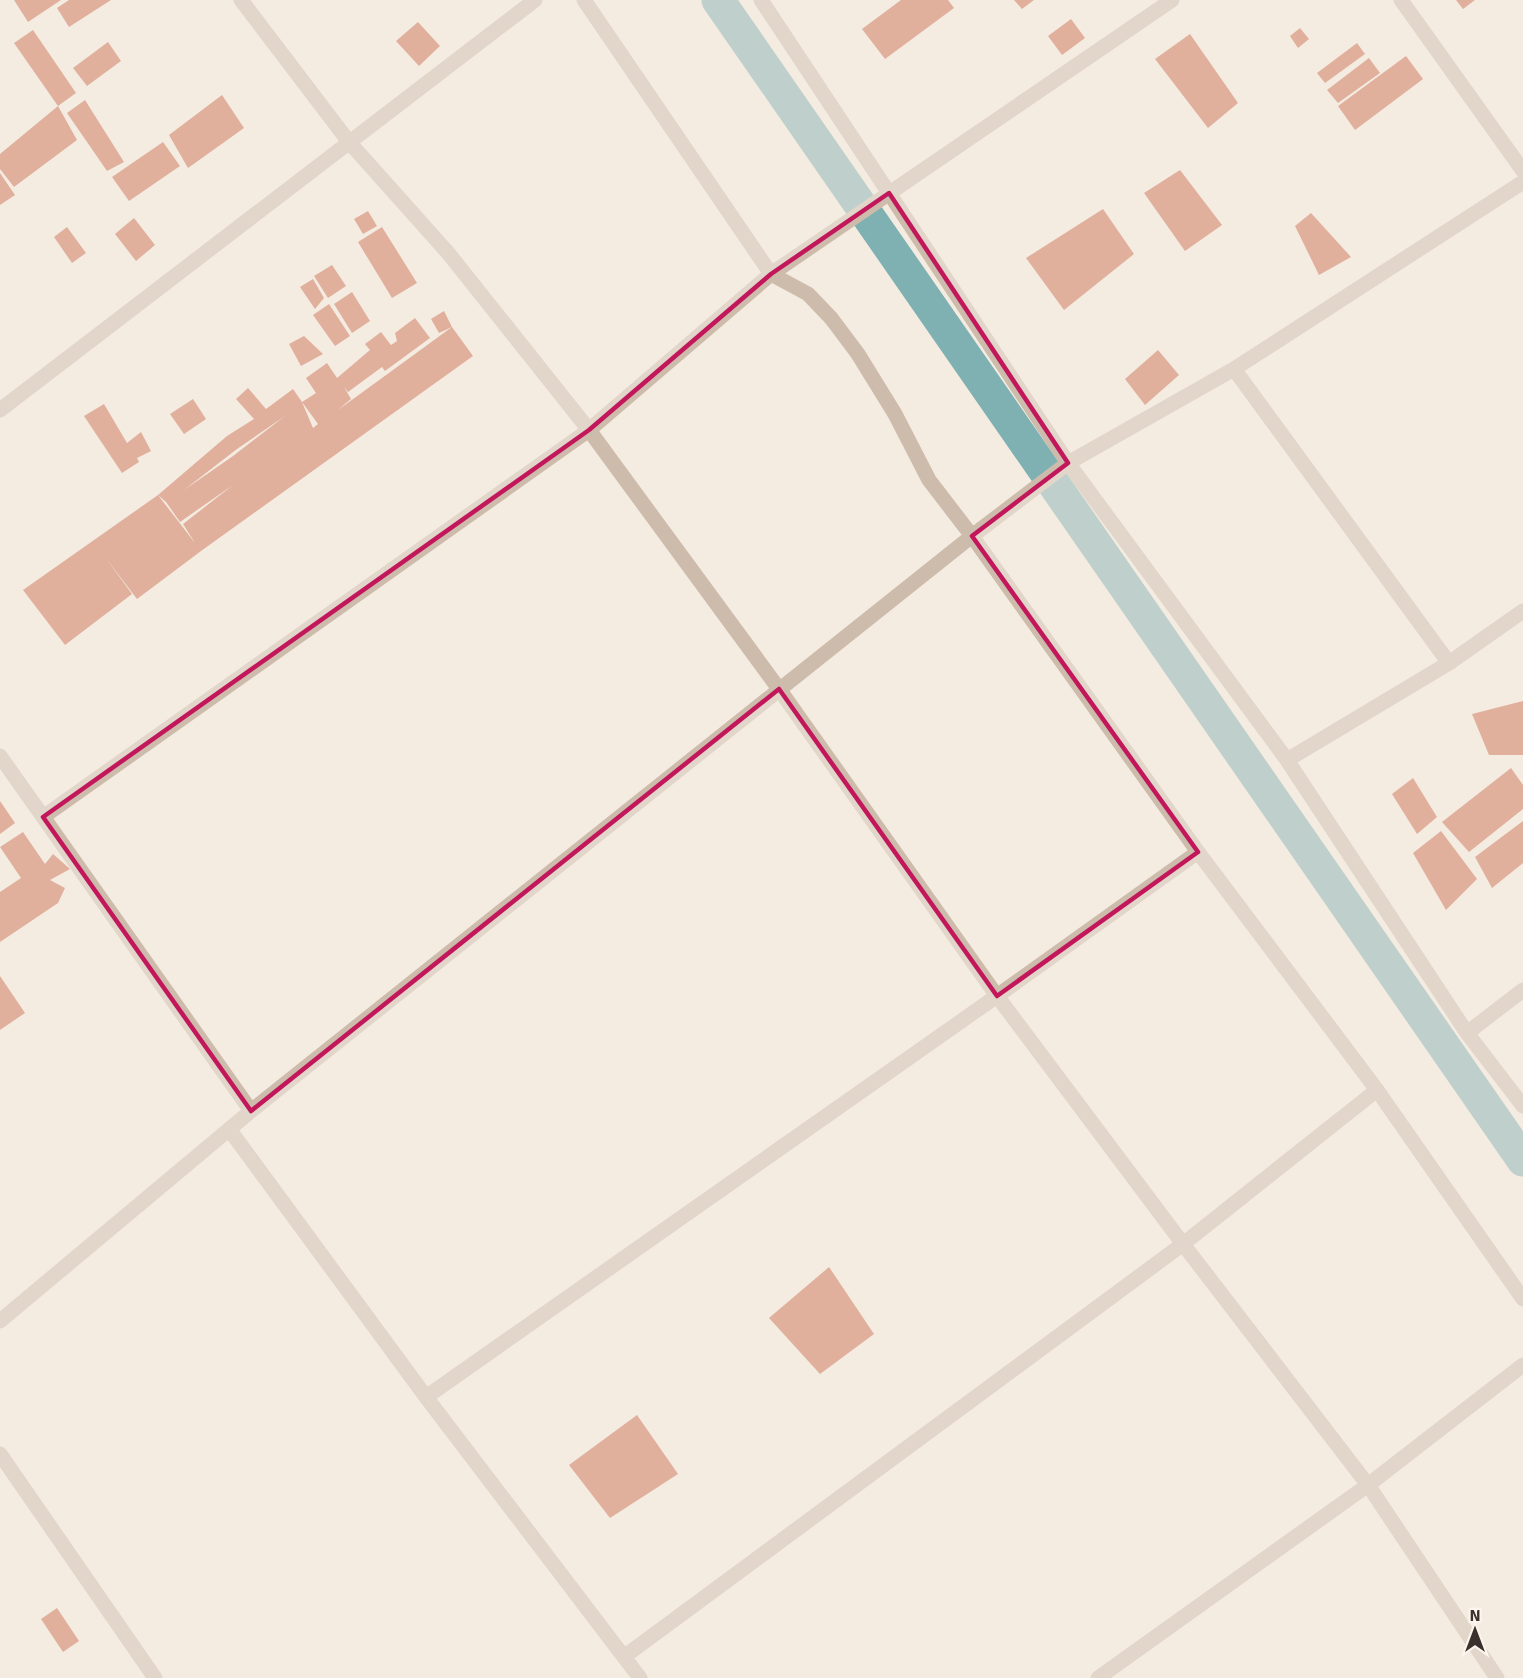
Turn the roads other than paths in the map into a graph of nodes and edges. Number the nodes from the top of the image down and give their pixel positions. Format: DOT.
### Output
graph roads {
  1 [pos="241,0"];
  2 [pos="535,0"];
  3 [pos="584,0"];
  4 [pos="761,0"];
  5 [pos="1172,0"];
  6 [pos="1401,0"];
  7 [pos="349,142"];
  8 [pos="1523,171"];
  9 [pos="1523,182"];
  10 [pos="889,193"];
  11 [pos="771,274"];
  12 [pos="1234,369"];
  13 [pos="0,410"];
  14 [pos="589,430"];
  15 [pos="1068,463"];
  16 [pos="972,536"];
  17 [pos="1523,611"];
  18 [pos="1449,663"];
  19 [pos="780,689"];
  20 [pos="0,756"];
  21 [pos="1287,760"];
  22 [pos="43,817"];
  23 [pos="1198,852"];
  24 [pos="1523,990"];
  25 [pos="997,996"];
  26 [pos="1467,1033"];
  27 [pos="1377,1090"];
  28 [pos="1523,1106"];
  29 [pos="251,1111"];
  30 [pos="229,1129"];
  31 [pos="1183,1244"];
  32 [pos="1523,1299"];
  33 [pos="0,1321"];
  34 [pos="1523,1365"];
  35 [pos="426,1397"];
  36 [pos="0,1454"];
  37 [pos="1368,1485"];
  38 [pos="625,1656"];
  39 [pos="155,1678"];
  40 [pos="640,1678"];
  41 [pos="1098,1678"];
  42 [pos="1497,1678"];
  1 -- 7 [label="street"];
  2 -- 7 [label="street"];
  3 -- 11 [label="street"];
  4 -- 10 [label="street"];
  5 -- 10 [label="street"];
  6 -- 8 [label="street"];
  7 -- 13 [label="street"];
  7 -- 14 [label="street"];
  9 -- 12 [label="street"];
  10 -- 11 [label="street"];
  10 -- 15 [label="street"];
  11 -- 14 [label="street"];
  11 -- 16 [label="street"];
  12 -- 15 [label="street"];
  12 -- 18 [label="street"];
  14 -- 19 [label="street"];
  14 -- 22 [label="street"];
  15 -- 16 [label="street"];
  15 -- 21 [label="street"];
  16 -- 19 [label="street"];
  16 -- 23 [label="street"];
  17 -- 18 [label="street"];
  18 -- 21 [label="street"];
  19 -- 25 [label="street"];
  19 -- 29 [label="street"];
  20 -- 22 [label="street"];
  21 -- 26 [label="street"];
  22 -- 29 [label="street"];
  23 -- 25 [label="street"];
  23 -- 27 [label="street"];
  24 -- 26 [label="street"];
  25 -- 31 [label="street"];
  25 -- 35 [label="street"];
  26 -- 28 [label="street"];
  27 -- 31 [label="street"];
  27 -- 32 [label="street"];
  29 -- 30 [label="street"];
  30 -- 33 [label="street"];
  30 -- 35 [label="street"];
  31 -- 37 [label="street"];
  31 -- 38 [label="street"];
  34 -- 37 [label="street"];
  35 -- 38 [label="street"];
  36 -- 39 [label="street"];
  37 -- 41 [label="street"];
  37 -- 42 [label="street"];
  38 -- 40 [label="street"];
}
